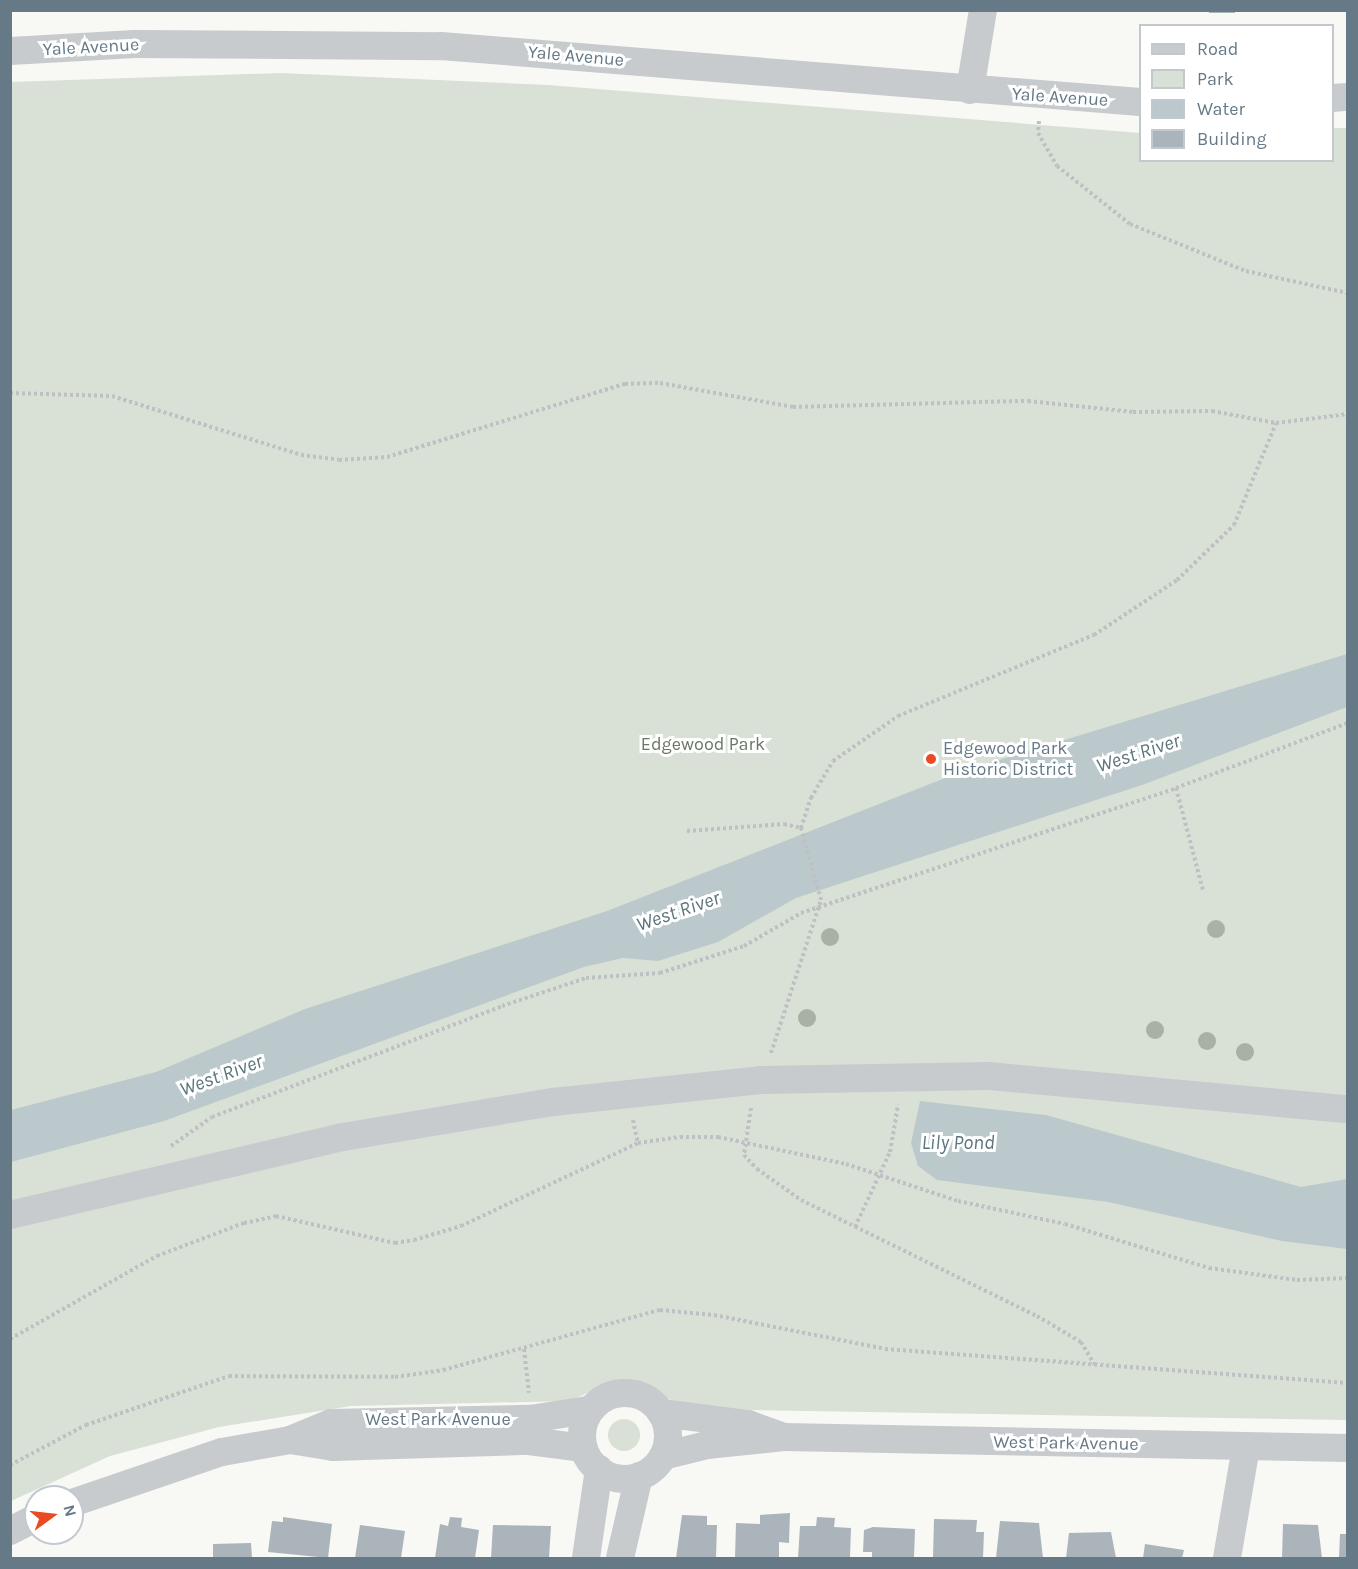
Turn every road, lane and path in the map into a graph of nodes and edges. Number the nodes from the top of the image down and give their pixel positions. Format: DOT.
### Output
graph roads {
  1 [pos="983,10"];
  2 [pos="10,51"];
  3 [pos="970,90"];
  4 [pos="1041,97"];
  5 [pos="1139,102"];
  6 [pos="1347,293"];
  7 [pos="10,393"];
  8 [pos="1347,414"];
  9 [pos="1276,423"];
  10 [pos="1347,723"];
  11 [pos="1176,788"];
  12 [pos="801,828"];
  13 [pos="687,831"];
  14 [pos="1203,890"];
  15 [pos="820,906"];
  16 [pos="899,1075"];
  17 [pos="761,1080"];
  18 [pos="1347,1109"];
  19 [pos="743,1144"];
  20 [pos="881,1174"];
  21 [pos="156,1179"];
  22 [pos="10,1215"];
  23 [pos="855,1227"];
  24 [pos="1347,1278"];
  25 [pos="10,1339"];
  26 [pos="524,1348"];
  27 [pos="1094,1364"];
  28 [pos="1347,1383"];
  29 [pos="530,1406"];
  30 [pos="589,1410"];
  31 [pos="661,1413"];
  32 [pos="784,1437"];
  33 [pos="291,1440"];
  34 [pos="1246,1447"];
  35 [pos="1347,1448"];
  36 [pos="663,1456"];
  37 [pos="591,1459"];
  38 [pos="10,1465"];
  39 [pos="639,1476"];
  40 [pos="84,1499"];
  41 [pos="24,1524"];
  42 [pos="10,1531"];
  43 [pos="586,1558"];
  44 [pos="620,1558"];
  45 [pos="1227,1558"];
  1 -- 3 [label="street"];
  2 -- 3 [label="street, Yale Avenue"];
  3 -- 4 [label="street, Yale Avenue"];
  4 -- 5 [label="street, Yale Avenue"];
  4 -- 6 [label="path"];
  7 -- 9 [label="path"];
  8 -- 9 [label="path"];
  9 -- 12 [label="path"];
  10 -- 11 [label="path"];
  11 -- 14 [label="path"];
  11 -- 15 [label="path"];
  12 -- 13 [label="path"];
  12 -- 15 [label="path"];
  15 -- 17 [label="path"];
  15 -- 21 [label="path"];
  16 -- 17 [label="street"];
  16 -- 18 [label="street"];
  16 -- 20 [label="path"];
  17 -- 21 [label="street"];
  19 -- 20 [label="path"];
  19 -- 23 [label="path"];
  19 -- 25 [label="path"];
  20 -- 23 [label="path"];
  20 -- 24 [label="path"];
  21 -- 22 [label="street"];
  23 -- 27 [label="path"];
  26 -- 27 [label="path"];
  26 -- 29 [label="path"];
  26 -- 38 [label="path"];
  27 -- 28 [label="path"];
  30 -- 31 [label="street"];
  30 -- 33 [label="street, West Park Avenue"];
  30 -- 37 [label="street"];
  31 -- 32 [label="street, West Park Avenue"];
  31 -- 36 [label="street"];
  32 -- 34 [label="street, West Park Avenue"];
  32 -- 36 [label="street, West Park Avenue"];
  33 -- 37 [label="street, West Park Avenue"];
  33 -- 40 [label="street, West Park Avenue"];
  34 -- 35 [label="street, West Park Avenue"];
  34 -- 45 [label="street"];
  36 -- 39 [label="street"];
  37 -- 39 [label="street"];
  37 -- 43 [label="street"];
  39 -- 44 [label="street"];
  41 -- 42 [label="street"];
}
